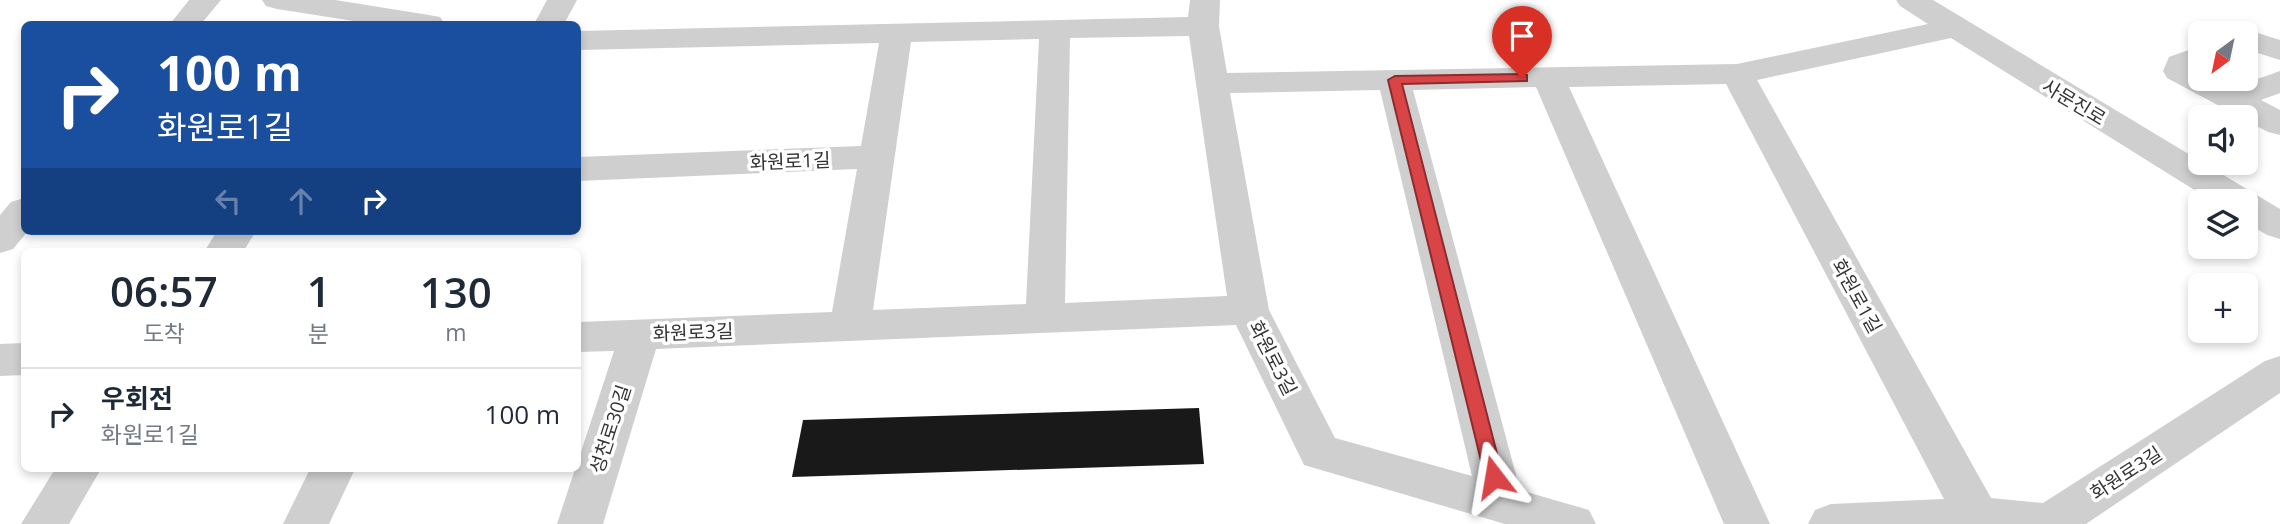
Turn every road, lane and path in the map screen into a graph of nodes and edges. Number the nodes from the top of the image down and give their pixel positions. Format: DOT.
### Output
graph roads {
  1 [pos="206,0"];
  2 [pos="277,0"];
  3 [pos="562,0"];
  4 [pos="1911,0"];
  5 [pos="1204,13"];
  6 [pos="188,21"];
  7 [pos="381,21"];
  8 [pos="551,21"];
  9 [pos="1952,28"];
  10 [pos="1055,29"];
  11 [pos="897,33"];
  12 [pos="581,40"];
  13 [pos="2258,43"];
  14 [pos="2280,50"];
  15 [pos="2188,61"];
  16 [pos="1737,74"];
  17 [pos="2188,76"];
  18 [pos="1548,77"];
  19 [pos="1395,80"];
  20 [pos="2280,81"];
  21 [pos="1212,83"];
  22 [pos="2219,91"];
  23 [pos="2235,99"];
  24 [pos="2280,124"];
  25 [pos="877,157"];
  26 [pos="581,169"];
  27 [pos="2219,189"];
  28 [pos="2258,213"];
  29 [pos="21,215"];
  30 [pos="2280,226"];
  31 [pos="0,240"];
  32 [pos="1249,310"];
  33 [pos="1045,318"];
  34 [pos="850,326"];
  35 [pos="640,334"];
  36 [pos="581,337"];
  37 [pos="21,359"];
  38 [pos="0,360"];
  39 [pos="2280,372"];
  40 [pos="77,472"];
  41 [pos="332,472"];
  42 [pos="1501,503"];
  43 [pos="1978,517"];
  44 [pos="44,524"];
  45 [pos="306,524"];
  46 [pos="580,524"];
  47 [pos="1573,524"];
  48 [pos="1747,524"];
  49 [pos="1832,524"];
  50 [pos="2050,524"];
  1 -- 6 [label="street"];
  2 -- 7 [label="street"];
  3 -- 8 [label="street"];
  4 -- 9 [label="street, 사문진로"];
  5 -- 10 [label="street"];
  5 -- 21 [label="street"];
  9 -- 16 [label="street"];
  9 -- 27 [label="street, 사문진로"];
  10 -- 11 [label="street"];
  10 -- 33 [label="street"];
  11 -- 12 [label="street"];
  11 -- 25 [label="street"];
  13 -- 14 [label="street"];
  15 -- 17 [label="street"];
  16 -- 18 [label="street"];
  16 -- 43 [label="street, 화원로1길"];
  18 -- 19 [label="street"];
  18 -- 48 [label="street"];
  19 -- 21 [label="street"];
  19 -- 42 [label="street"];
  20 -- 23 [label="street"];
  21 -- 32 [label="street"];
  22 -- 23 [label="street"];
  23 -- 24 [label="street"];
  25 -- 26 [label="street, 화원로1길"];
  25 -- 34 [label="street"];
  28 -- 30 [label="street"];
  29 -- 31 [label="street"];
  32 -- 33 [label="street, 화원로3길"];
  32 -- 42 [label="street, 화원로3길"];
  33 -- 34 [label="street, 화원로3길"];
  34 -- 35 [label="street, 화원로3길"];
  35 -- 36 [label="street, 화원로3길"];
  35 -- 46 [label="street, 성천로30길"];
  37 -- 38 [label="street"];
  39 -- 50 [label="street, 화원로3길"];
  40 -- 44 [label="street"];
  41 -- 45 [label="street"];
  42 -- 47 [label="street, 화원로3길"];
  43 -- 49 [label="street, 화원로3길"];
  43 -- 50 [label="street, 화원로3길"];
}
